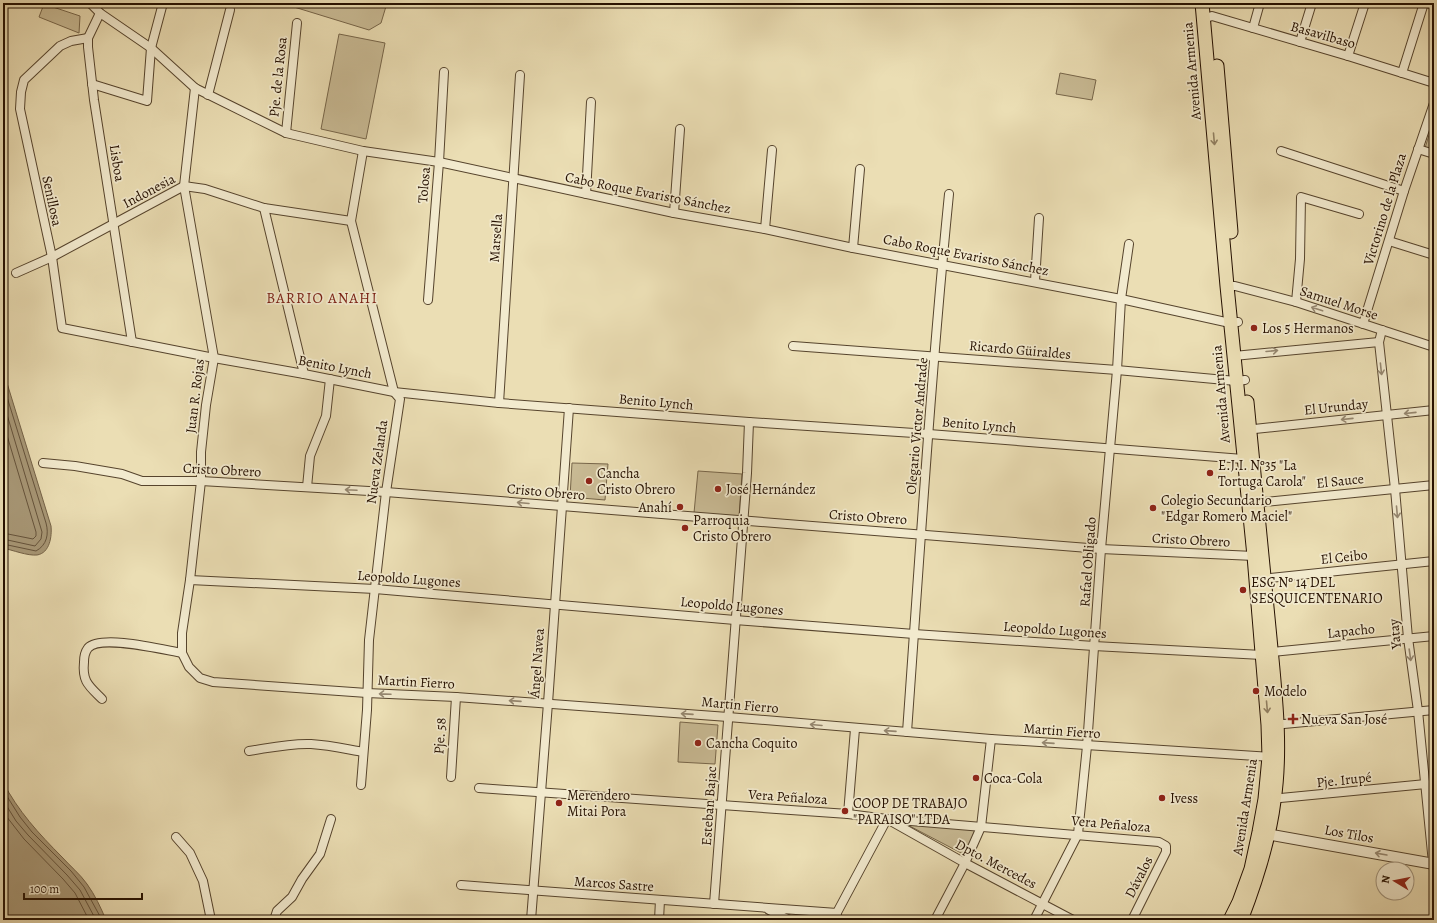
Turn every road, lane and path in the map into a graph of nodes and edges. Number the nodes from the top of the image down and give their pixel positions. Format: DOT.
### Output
graph roads {
  1 [pos="90,3"];
  2 [pos="163,3"];
  3 [pos="1202,3"];
  4 [pos="1260,3"];
  5 [pos="1312,3"];
  6 [pos="1365,3"];
  7 [pos="1424,3"];
  8 [pos="1428,3"];
  9 [pos="1434,5"];
  10 [pos="230,10"];
  11 [pos="100,13"];
  12 [pos="1209,13"];
  13 [pos="296,23"];
  14 [pos="1252,28"];
  15 [pos="88,38"];
  16 [pos="1300,42"];
  17 [pos="150,48"];
  18 [pos="1348,56"];
  19 [pos="444,72"];
  20 [pos="1402,73"];
  21 [pos="520,75"];
  22 [pos="1434,83"];
  23 [pos="92,84"];
  24 [pos="195,88"];
  25 [pos="208,95"];
  26 [pos="591,102"];
  27 [pos="1434,103"];
  28 [pos="680,128"];
  29 [pos="286,133"];
  30 [pos="1418,149"];
  31 [pos="772,150"];
  32 [pos="363,151"];
  33 [pos="1281,151"];
  34 [pos="1434,154"];
  35 [pos="439,162"];
  36 [pos="860,170"];
  37 [pos="513,179"];
  38 [pos="184,186"];
  39 [pos="1404,191"];
  40 [pos="586,194"];
  41 [pos="949,194"];
  42 [pos="264,208"];
  43 [pos="674,213"];
  44 [pos="1359,214"];
  45 [pos="1039,218"];
  46 [pos="351,221"];
  47 [pos="114,225"];
  48 [pos="765,229"];
  49 [pos="1388,241"];
  50 [pos="1129,244"];
  51 [pos="853,248"];
  52 [pos="1434,255"];
  53 [pos="52,257"];
  54 [pos="942,264"];
  55 [pos="16,273"];
  56 [pos="1035,281"];
  57 [pos="1231,286"];
  58 [pos="1121,299"];
  59 [pos="428,300"];
  60 [pos="1296,302"];
  61 [pos="1234,323"];
  62 [pos="1363,324"];
  63 [pos="62,328"];
  64 [pos="1382,330"];
  65 [pos="132,342"];
  66 [pos="1379,342"];
  67 [pos="793,346"];
  68 [pos="1434,347"];
  69 [pos="1238,355"];
  70 [pos="935,356"];
  71 [pos="214,358"];
  72 [pos="1117,370"];
  73 [pos="304,374"];
  74 [pos="330,379"];
  75 [pos="1240,381"];
  76 [pos="394,392"];
  77 [pos="499,402"];
  78 [pos="569,408"];
  79 [pos="1434,410"];
  80 [pos="1386,415"];
  81 [pos="749,422"];
  82 [pos="1245,430"];
  83 [pos="929,434"];
  84 [pos="1110,448"];
  85 [pos="1248,459"];
  86 [pos="43,463"];
  87 [pos="201,481"];
  88 [pos="1434,485"];
  89 [pos="307,487"];
  90 [pos="1395,489"];
  91 [pos="386,492"];
  92 [pos="1253,503"];
  93 [pos="562,506"];
  94 [pos="742,521"];
  95 [pos="921,534"];
  96 [pos="1101,548"];
  97 [pos="1258,554"];
  98 [pos="1434,561"];
  99 [pos="1401,565"];
  100 [pos="1260,579"];
  101 [pos="190,580"];
  102 [pos="375,589"];
  103 [pos="554,604"];
  104 [pos="735,620"];
  105 [pos="914,634"];
  106 [pos="1434,636"];
  107 [pos="1408,638"];
  108 [pos="1094,646"];
  109 [pos="182,653"];
  110 [pos="1267,653"];
  111 [pos="368,693"];
  112 [pos="456,697"];
  113 [pos="102,699"];
  114 [pos="548,703"];
  115 [pos="1418,710"];
  116 [pos="1434,710"];
  117 [pos="728,717"];
  118 [pos="1273,725"];
  119 [pos="855,729"];
  120 [pos="907,732"];
  121 [pos="991,739"];
  122 [pos="1087,746"];
  123 [pos="249,751"];
  124 [pos="363,752"];
  125 [pos="1274,757"];
  126 [pos="451,777"];
  127 [pos="1426,784"];
  128 [pos="360,785"];
  129 [pos="479,788"];
  130 [pos="540,792"];
  131 [pos="1270,799"];
  132 [pos="722,805"];
  133 [pos="848,814"];
  134 [pos="331,819"];
  135 [pos="887,819"];
  136 [pos="981,826"];
  137 [pos="1264,833"];
  138 [pos="1078,834"];
  139 [pos="176,837"];
  140 [pos="1166,846"];
  141 [pos="965,863"];
  142 [pos="1433,864"];
  143 [pos="461,886"];
  144 [pos="533,891"];
  145 [pos="660,900"];
  146 [pos="714,904"];
  147 [pos="1042,904"];
  148 [pos="765,907"];
  149 [pos="835,916"];
  150 [pos="211,920"];
  151 [pos="274,920"];
  152 [pos="531,920"];
  153 [pos="659,920"];
  154 [pos="790,920"];
  155 [pos="935,920"];
  156 [pos="1034,920"];
  157 [pos="1073,920"];
  158 [pos="1132,920"];
  159 [pos="1230,920"];
  160 [pos="1241,920"];
  1 -- 11 [label="street, Cabo Roque Evaristo Sánchez"];
  2 -- 17 [label="street"];
  3 -- 12 [label="main road, Avenida Armenia"];
  4 -- 14 [label="street"];
  5 -- 16 [label="street"];
  6 -- 18 [label="street"];
  7 -- 20 [label="street"];
  8 -- 9 [label="street"];
  10 -- 25 [label="street"];
  11 -- 15 [label="street"];
  11 -- 17 [label="street, Cabo Roque Evaristo Sánchez"];
  12 -- 14 [label="street, Basavilbaso"];
  12 -- 57 [label="main road, Avenida Armenia"];
  13 -- 29 [label="street, Pje. de la Rosa"];
  14 -- 16 [label="street, Basavilbaso"];
  15 -- 23 [label="street, Lisboa"];
  15 -- 53 [label="street, Senillosa"];
  16 -- 18 [label="street, Basavilbaso"];
  17 -- 23 [label="street"];
  17 -- 24 [label="street, Cabo Roque Evaristo Sánchez"];
  18 -- 20 [label="street, Basavilbaso"];
  19 -- 35 [label="street, Tolosa"];
  20 -- 22 [label="street, Basavilbaso"];
  21 -- 37 [label="street, Marsella"];
  23 -- 47 [label="street, Lisboa"];
  24 -- 25 [label="street, Cabo Roque Evaristo Sánchez"];
  24 -- 38 [label="street, Juan R. Rojas"];
  25 -- 29 [label="street, Cabo Roque Evaristo Sánchez"];
  26 -- 40 [label="street"];
  27 -- 30 [label="street, Victorino de la Plaza"];
  28 -- 43 [label="street"];
  29 -- 32 [label="street, Cabo Roque Evaristo Sánchez"];
  30 -- 34 [label="street"];
  30 -- 39 [label="street, Victorino de la Plaza"];
  31 -- 48 [label="street"];
  32 -- 35 [label="street, Cabo Roque Evaristo Sánchez"];
  32 -- 46 [label="street, Nueva Zelanda"];
  33 -- 39 [label="street"];
  35 -- 37 [label="street, Cabo Roque Evaristo Sánchez"];
  35 -- 59 [label="street, Tolosa"];
  36 -- 51 [label="street"];
  37 -- 40 [label="street, Cabo Roque Evaristo Sánchez"];
  37 -- 77 [label="street, Marsella"];
  38 -- 42 [label="street, Indonesia"];
  38 -- 47 [label="street, Indonesia"];
  38 -- 71 [label="street, Juan R. Rojas"];
  39 -- 49 [label="street, Victorino de la Plaza"];
  40 -- 43 [label="street, Cabo Roque Evaristo Sánchez"];
  41 -- 54 [label="street, Olegario Victor Andrade"];
  42 -- 46 [label="street, Indonesia"];
  42 -- 73 [label="street"];
  43 -- 48 [label="street, Cabo Roque Evaristo Sánchez"];
  44 -- 60 [label="street"];
  45 -- 56 [label="street"];
  46 -- 76 [label="street, Nueva Zelanda"];
  47 -- 53 [label="street, Indonesia"];
  47 -- 65 [label="street, Lisboa"];
  48 -- 51 [label="street, Cabo Roque Evaristo Sánchez"];
  49 -- 52 [label="street"];
  49 -- 62 [label="street, Victorino de la Plaza"];
  50 -- 58 [label="street, Rafael Obligado"];
  51 -- 54 [label="street, Cabo Roque Evaristo Sánchez"];
  53 -- 55 [label="street, Indonesia"];
  53 -- 63 [label="street, Senillosa"];
  54 -- 56 [label="street, Cabo Roque Evaristo Sánchez"];
  54 -- 70 [label="street, Olegario Victor Andrade"];
  56 -- 58 [label="street, Cabo Roque Evaristo Sánchez"];
  57 -- 60 [label="street, Samuel Morse"];
  57 -- 61 [label="main road, Avenida Armenia"];
  58 -- 61 [label="street, Cabo Roque Evaristo Sánchez"];
  58 -- 72 [label="street, Rafael Obligado"];
  62 -- 60 [label="street, Samuel Morse, one-way"];
  61 -- 69 [label="main road, Avenida Armenia"];
  62 -- 64 [label="street, Samuel Morse"];
  63 -- 65 [label="street, Benito Lynch"];
  64 -- 66 [label="street, Yatay"];
  64 -- 68 [label="street, Samuel Morse"];
  65 -- 71 [label="street, Benito Lynch"];
  69 -- 66 [label="street, one-way"];
  66 -- 80 [label="street, Yatay, one-way"];
  67 -- 70 [label="street, Ricardo Güiraldes"];
  69 -- 75 [label="main road, Avenida Armenia"];
  70 -- 72 [label="street, Ricardo Güiraldes"];
  70 -- 83 [label="street, Olegario Victor Andrade"];
  71 -- 73 [label="street, Benito Lynch"];
  71 -- 87 [label="street, Juan R. Rojas"];
  72 -- 75 [label="street, Ricardo Güiraldes"];
  72 -- 84 [label="street, Rafael Obligado"];
  73 -- 74 [label="street, Benito Lynch"];
  74 -- 76 [label="street, Benito Lynch"];
  74 -- 89 [label="street"];
  75 -- 82 [label="main road, Avenida Armenia"];
  76 -- 77 [label="street, Benito Lynch"];
  76 -- 91 [label="street, Nueva Zelanda"];
  77 -- 78 [label="street, Benito Lynch"];
  78 -- 81 [label="street, Benito Lynch"];
  78 -- 93 [label="street, Ángel Navea"];
  79 -- 80 [label="street, El Urunday, one-way"];
  80 -- 82 [label="street, El Urunday, one-way"];
  80 -- 90 [label="street, Yatay"];
  81 -- 83 [label="street, Benito Lynch"];
  81 -- 94 [label="street, Esteban Bajac"];
  82 -- 85 [label="main road, Avenida Armenia"];
  83 -- 84 [label="street, Benito Lynch"];
  83 -- 95 [label="street, Olegario Victor Andrade"];
  84 -- 85 [label="street, Benito Lynch"];
  84 -- 96 [label="street, Rafael Obligado"];
  85 -- 92 [label="main road, Avenida Armenia"];
  86 -- 87 [label="street, Cristo Obrero"];
  87 -- 89 [label="street, Cristo Obrero"];
  87 -- 101 [label="street, Juan R. Rojas"];
  88 -- 90 [label="street, El Sauce"];
  91 -- 89 [label="street, Cristo Obrero, one-way"];
  90 -- 92 [label="street, El Sauce"];
  90 -- 99 [label="street, Yatay, one-way"];
  93 -- 91 [label="street, Cristo Obrero, one-way"];
  91 -- 102 [label="street, Nueva Zelanda"];
  92 -- 97 [label="main road, Avenida Armenia"];
  93 -- 94 [label="street, Cristo Obrero"];
  93 -- 103 [label="street, Ángel Navea"];
  94 -- 95 [label="street, Cristo Obrero"];
  94 -- 104 [label="street, Esteban Bajac"];
  95 -- 96 [label="street, Cristo Obrero"];
  95 -- 105 [label="street, Olegario Victor Andrade"];
  96 -- 97 [label="street, Cristo Obrero"];
  96 -- 108 [label="street, Rafael Obligado"];
  97 -- 100 [label="main road, Avenida Armenia"];
  98 -- 99 [label="street, El Ceibo"];
  99 -- 100 [label="street, El Ceibo"];
  99 -- 107 [label="street, Yatay"];
  100 -- 110 [label="main road, Avenida Armenia"];
  101 -- 102 [label="street, Leopoldo Lugones"];
  101 -- 109 [label="street, Juan R. Rojas"];
  102 -- 103 [label="street, Leopoldo Lugones"];
  102 -- 111 [label="street, Nueva Zelanda"];
  103 -- 104 [label="street, Leopoldo Lugones"];
  103 -- 114 [label="street, Ángel Navea"];
  104 -- 105 [label="street, Leopoldo Lugones"];
  104 -- 117 [label="street, Esteban Bajac"];
  105 -- 108 [label="street, Leopoldo Lugones"];
  105 -- 120 [label="street, Olegario Victor Andrade"];
  106 -- 107 [label="street, Lapacho"];
  107 -- 110 [label="street, Lapacho"];
  107 -- 115 [label="street, Yatay, one-way"];
  108 -- 110 [label="street, Leopoldo Lugones"];
  108 -- 122 [label="street, Rafael Obligado"];
  109 -- 111 [label="street, Martin Fierro"];
  109 -- 113 [label="street"];
  110 -- 118 [label="main road, Avenida Armenia"];
  112 -- 111 [label="street, Martin Fierro, one-way"];
  111 -- 124 [label="street, Nueva Zelanda"];
  114 -- 112 [label="street, Martin Fierro, one-way"];
  112 -- 126 [label="street, Pje. 58"];
  117 -- 114 [label="street, Martin Fierro, one-way"];
  114 -- 130 [label="street, Ángel Navea"];
  115 -- 116 [label="street"];
  115 -- 118 [label="street"];
  115 -- 127 [label="street, Yatay"];
  119 -- 117 [label="street, Martin Fierro, one-way"];
  117 -- 132 [label="street, Esteban Bajac"];
  118 -- 125 [label="main road, Avenida Armenia"];
  120 -- 119 [label="street, Martin Fierro, one-way"];
  119 -- 133 [label="street"];
  120 -- 121 [label="street, Martin Fierro"];
  122 -- 121 [label="street, Martin Fierro, one-way"];
  121 -- 136 [label="street"];
  122 -- 125 [label="street, Martin Fierro"];
  122 -- 138 [label="street, Rafael Obligado"];
  123 -- 124 [label="street"];
  124 -- 128 [label="street, Nueva Zelanda"];
  125 -- 131 [label="main road, Avenida Armenia"];
  127 -- 131 [label="street, Pje. Irupé"];
  127 -- 142 [label="street, Yatay"];
  129 -- 130 [label="street, Vera Peñaloza"];
  130 -- 132 [label="street, Vera Peñaloza"];
  130 -- 144 [label="street, Ángel Navea"];
  131 -- 137 [label="main road, Avenida Armenia"];
  132 -- 133 [label="street, Vera Peñaloza"];
  132 -- 146 [label="street, Esteban Bajac"];
  133 -- 135 [label="street, Vera Peñaloza"];
  134 -- 151 [label="street"];
  135 -- 136 [label="street, Vera Peñaloza"];
  135 -- 141 [label="street, Dpto. Mercedes"];
  135 -- 149 [label="street"];
  136 -- 138 [label="street, Vera Peñaloza"];
  136 -- 141 [label="street"];
  142 -- 137 [label="street, Los Tilos, one-way"];
  137 -- 159 [label="main road, Avenida Armenia"];
  137 -- 160 [label="main road, Avenida Armenia"];
  138 -- 140 [label="street, Vera Peñaloza"];
  138 -- 147 [label="street, Rafael Obligado"];
  139 -- 150 [label="street"];
  140 -- 158 [label="street, Dávalos"];
  141 -- 147 [label="street, Dpto. Mercedes"];
  141 -- 155 [label="street"];
  143 -- 144 [label="street, Marcos Sastre"];
  144 -- 145 [label="street, Marcos Sastre"];
  144 -- 152 [label="street, Ángel Navea"];
  145 -- 146 [label="street, Marcos Sastre"];
  145 -- 153 [label="street"];
  146 -- 148 [label="street, Marcos Sastre"];
  147 -- 156 [label="street, Rafael Obligado"];
  147 -- 157 [label="street, Dpto. Mercedes"];
  148 -- 149 [label="street, Marcos Sastre"];
  148 -- 154 [label="street, Marcos Sastre"];
}
